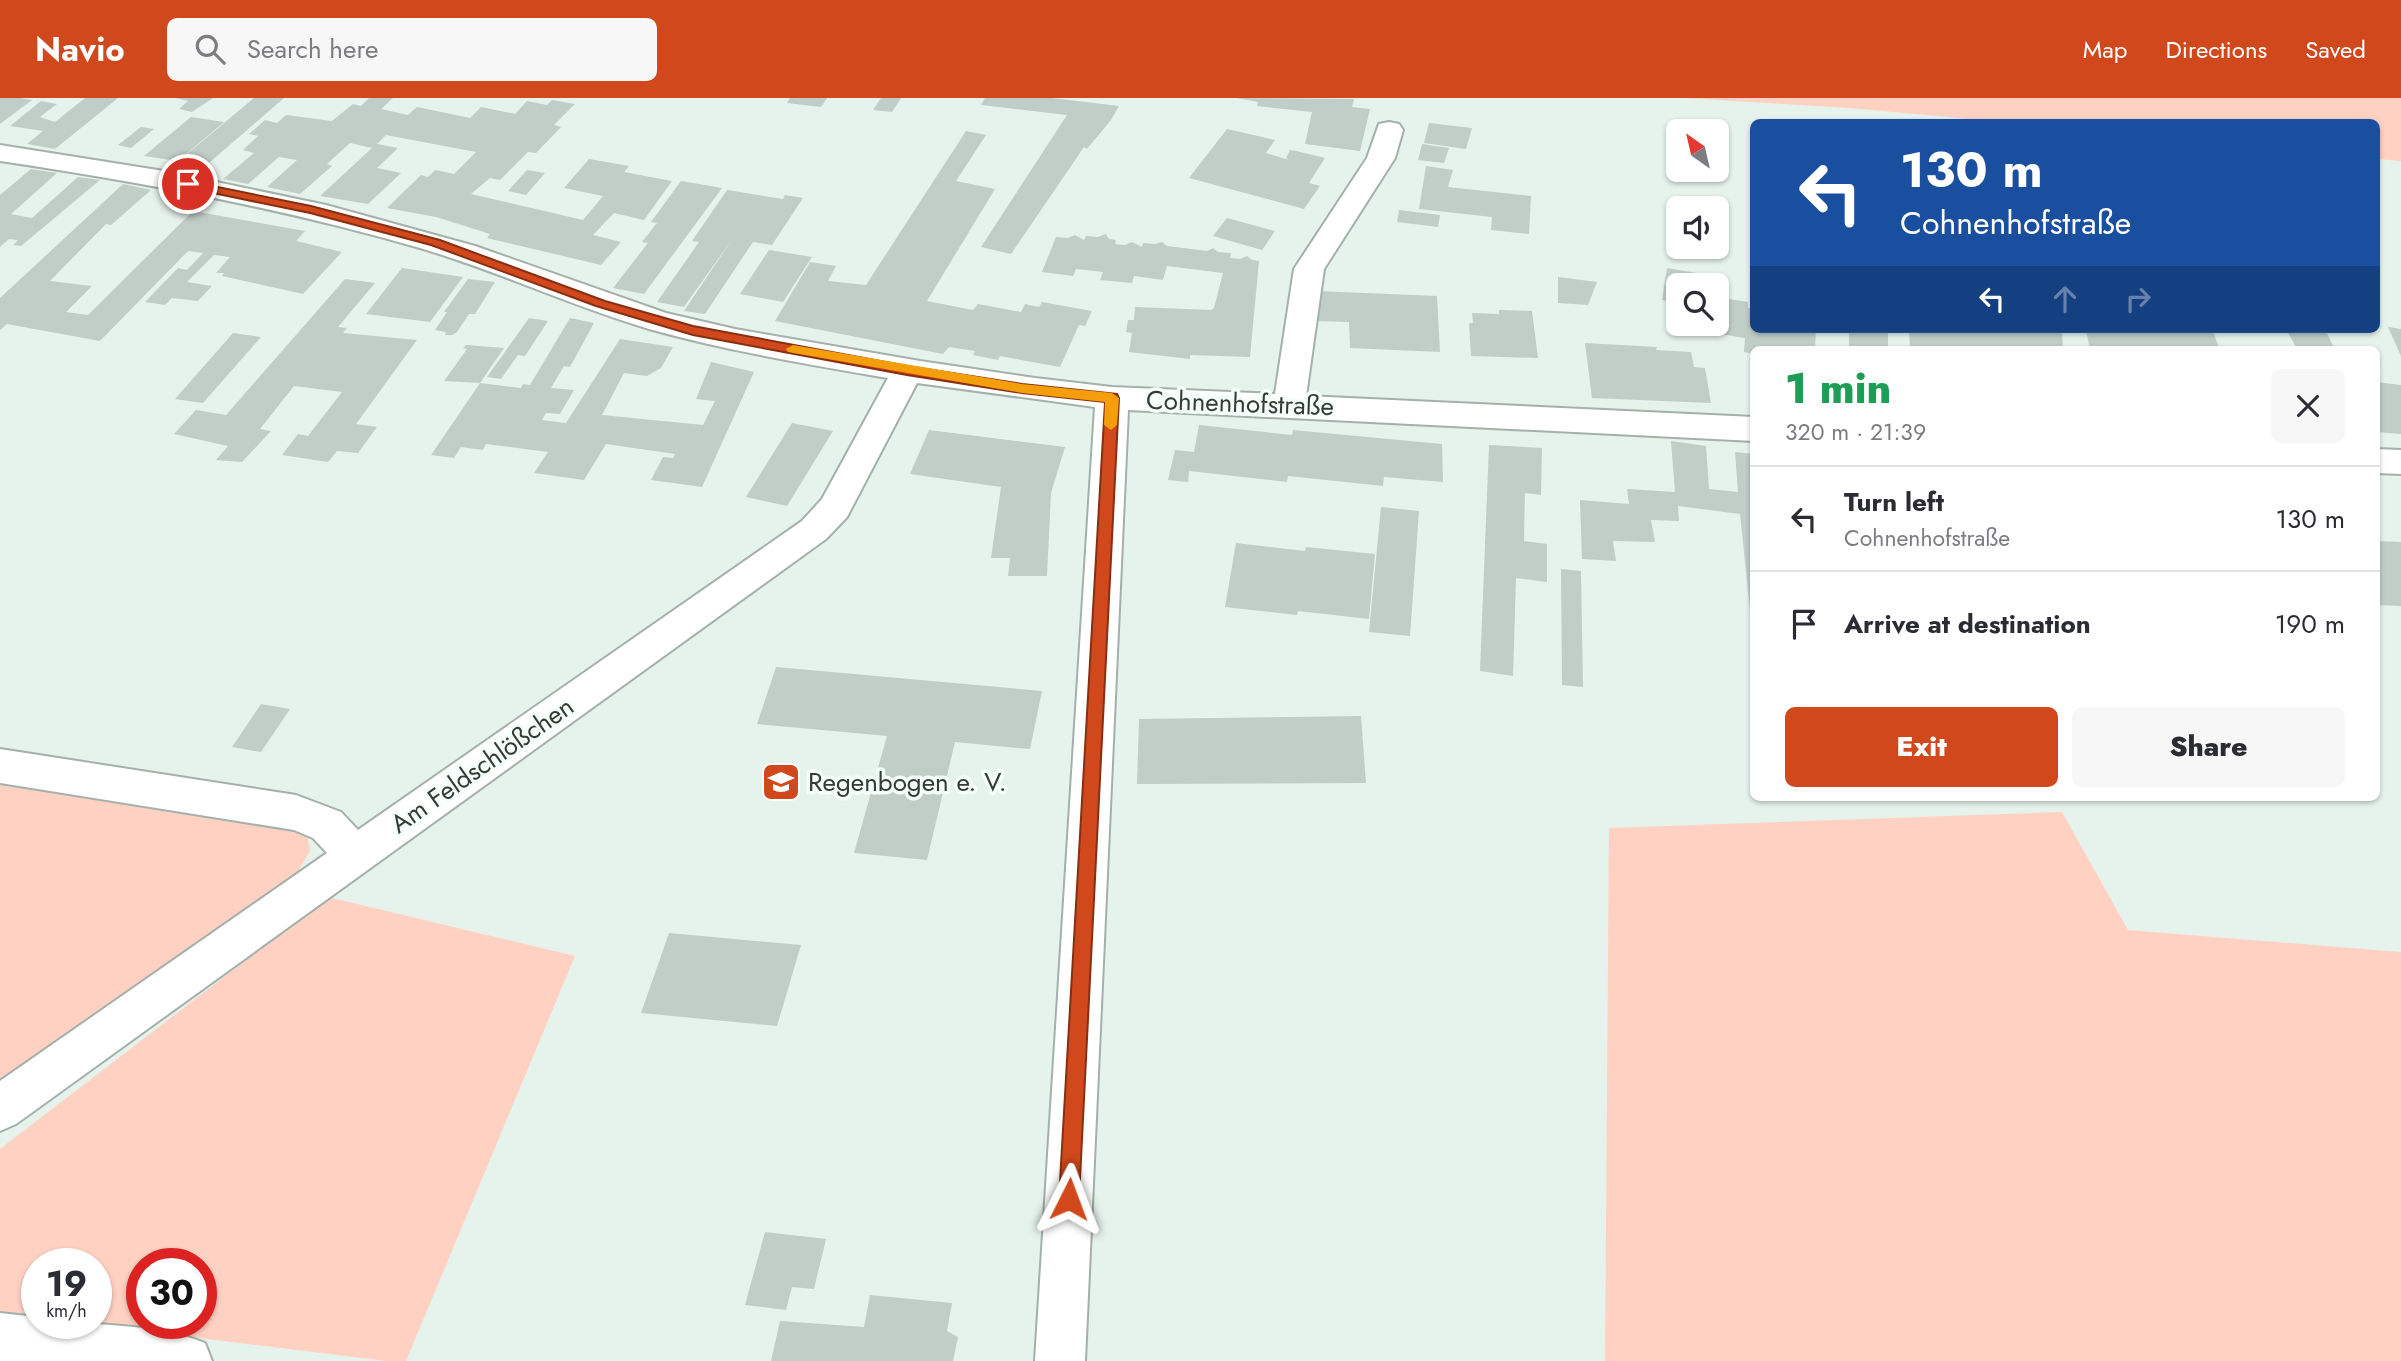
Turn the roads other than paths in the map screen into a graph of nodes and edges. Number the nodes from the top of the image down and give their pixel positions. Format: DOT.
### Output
graph roads {
  1 [pos="1389,130"];
  2 [pos="0,153"];
  3 [pos="907,371"];
  4 [pos="1112,398"];
  5 [pos="1289,405"];
  6 [pos="1750,429"];
  7 [pos="2380,461"];
  8 [pos="2401,462"];
  9 [pos="0,766"];
  10 [pos="355,855"];
  11 [pos="0,1108"];
  12 [pos="0,1338"];
  13 [pos="187,1361"];
  14 [pos="1060,1361"];
  1 -- 5 [label="street"];
  2 -- 3 [label="street, Cohnenhofstraße"];
  3 -- 4 [label="street, Cohnenhofstraße"];
  3 -- 10 [label="street, Am Feldschlößchen"];
  4 -- 5 [label="street, Cohnenhofstraße"];
  4 -- 14 [label="street"];
  5 -- 6 [label="street, Cohnenhofstraße"];
  7 -- 8 [label="street"];
  9 -- 10 [label="street"];
  10 -- 11 [label="street, Am Feldschlößchen"];
  12 -- 13 [label="street"];
}
